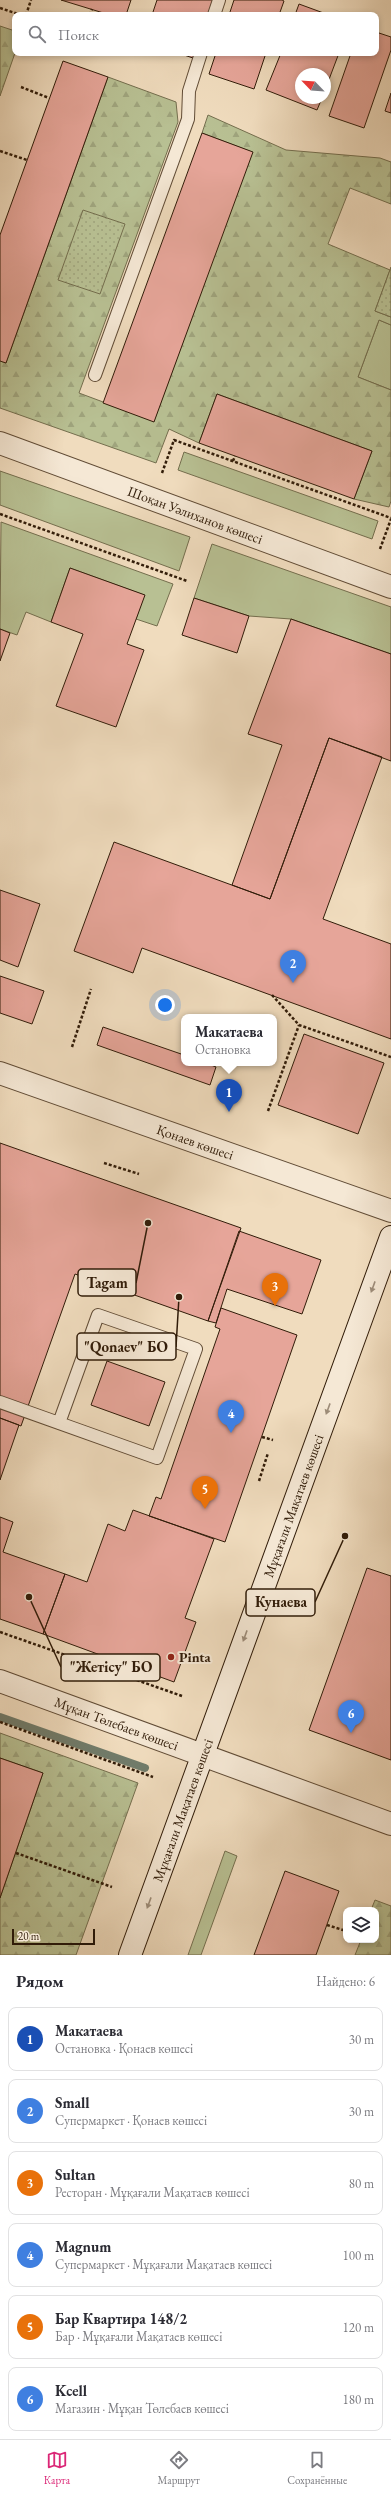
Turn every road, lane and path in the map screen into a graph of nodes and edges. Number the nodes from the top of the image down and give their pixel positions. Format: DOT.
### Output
graph roads {
  1 [pos="31,0"];
  2 [pos="219,0"];
  3 [pos="0,8"];
  4 [pos="92,9"];
  5 [pos="12,12"];
  6 [pos="27,12"];
  7 [pos="91,12"];
  8 [pos="215,12"];
  9 [pos="200,56"];
  10 [pos="20,87"];
  11 [pos="49,98"];
  12 [pos="0,151"];
  13 [pos="27,160"];
  14 [pos="95,375"];
  15 [pos="0,443"];
  16 [pos="235,456"];
  17 [pos="233,461"];
  18 [pos="162,473"];
  19 [pos="317,486"];
  20 [pos="316,491"];
  21 [pos="0,514"];
  22 [pos="391,519"];
  23 [pos="380,549"];
  24 [pos="187,581"];
  25 [pos="391,587"];
  26 [pos="91,989"];
  27 [pos="272,995"];
  28 [pos="299,1025"];
  29 [pos="72,1047"];
  30 [pos="391,1057"];
  31 [pos="0,1073"];
  32 [pos="268,1111"];
  33 [pos="104,1162"];
  34 [pos="139,1174"];
  35 [pos="391,1211"];
  36 [pos="391,1237"];
  37 [pos="0,1402"];
  38 [pos="59,1423"];
  39 [pos="262,1437"];
  40 [pos="273,1440"];
  41 [pos="268,1453"];
  42 [pos="259,1481"];
  43 [pos="0,1632"];
  44 [pos="0,1681"];
  45 [pos="182,1696"];
  46 [pos="0,1722"];
  47 [pos="202,1755"];
  48 [pos="153,1777"];
  49 [pos="391,1824"];
  50 [pos="16,1853"];
  51 [pos="112,1887"];
  52 [pos="327,1925"];
  53 [pos="343,1930"];
  54 [pos="130,1955"];
  1 -- 6 [label="path"];
  2 -- 8 [label="lane"];
  3 -- 5 [label="path"];
  4 -- 7 [label="path"];
  9 -- 14 [label="lane"];
  10 -- 11 [label="path"];
  12 -- 13 [label="path"];
  15 -- 25 [label="street, Шоқан Уәлиханов көшесі"];
  16 -- 17 [label="path"];
  17 -- 18 [label="path"];
  17 -- 20 [label="path"];
  19 -- 20 [label="path"];
  20 -- 22 [label="path"];
  21 -- 24 [label="path"];
  22 -- 23 [label="path"];
  26 -- 29 [label="path"];
  27 -- 28 [label="path"];
  28 -- 30 [label="path"];
  28 -- 32 [label="path"];
  31 -- 35 [label="street, Қонаев көшесі"];
  33 -- 34 [label="path"];
  36 -- 47 [label="street, Мұқағали Мақатаев көшесі, one-way"];
  37 -- 38 [label="lane"];
  38 -- 38 [label="lane"];
  39 -- 40 [label="path"];
  41 -- 42 [label="path"];
  43 -- 45 [label="path"];
  44 -- 47 [label="street, Мұқан Төлебаев көшесі"];
  46 -- 48 [label="path"];
  47 -- 49 [label="street, Мұқан Төлебаев көшесі"];
  47 -- 54 [label="street, Мұқағали Мақатаев көшесі, one-way"];
  50 -- 51 [label="path"];
  52 -- 53 [label="path"];
}
